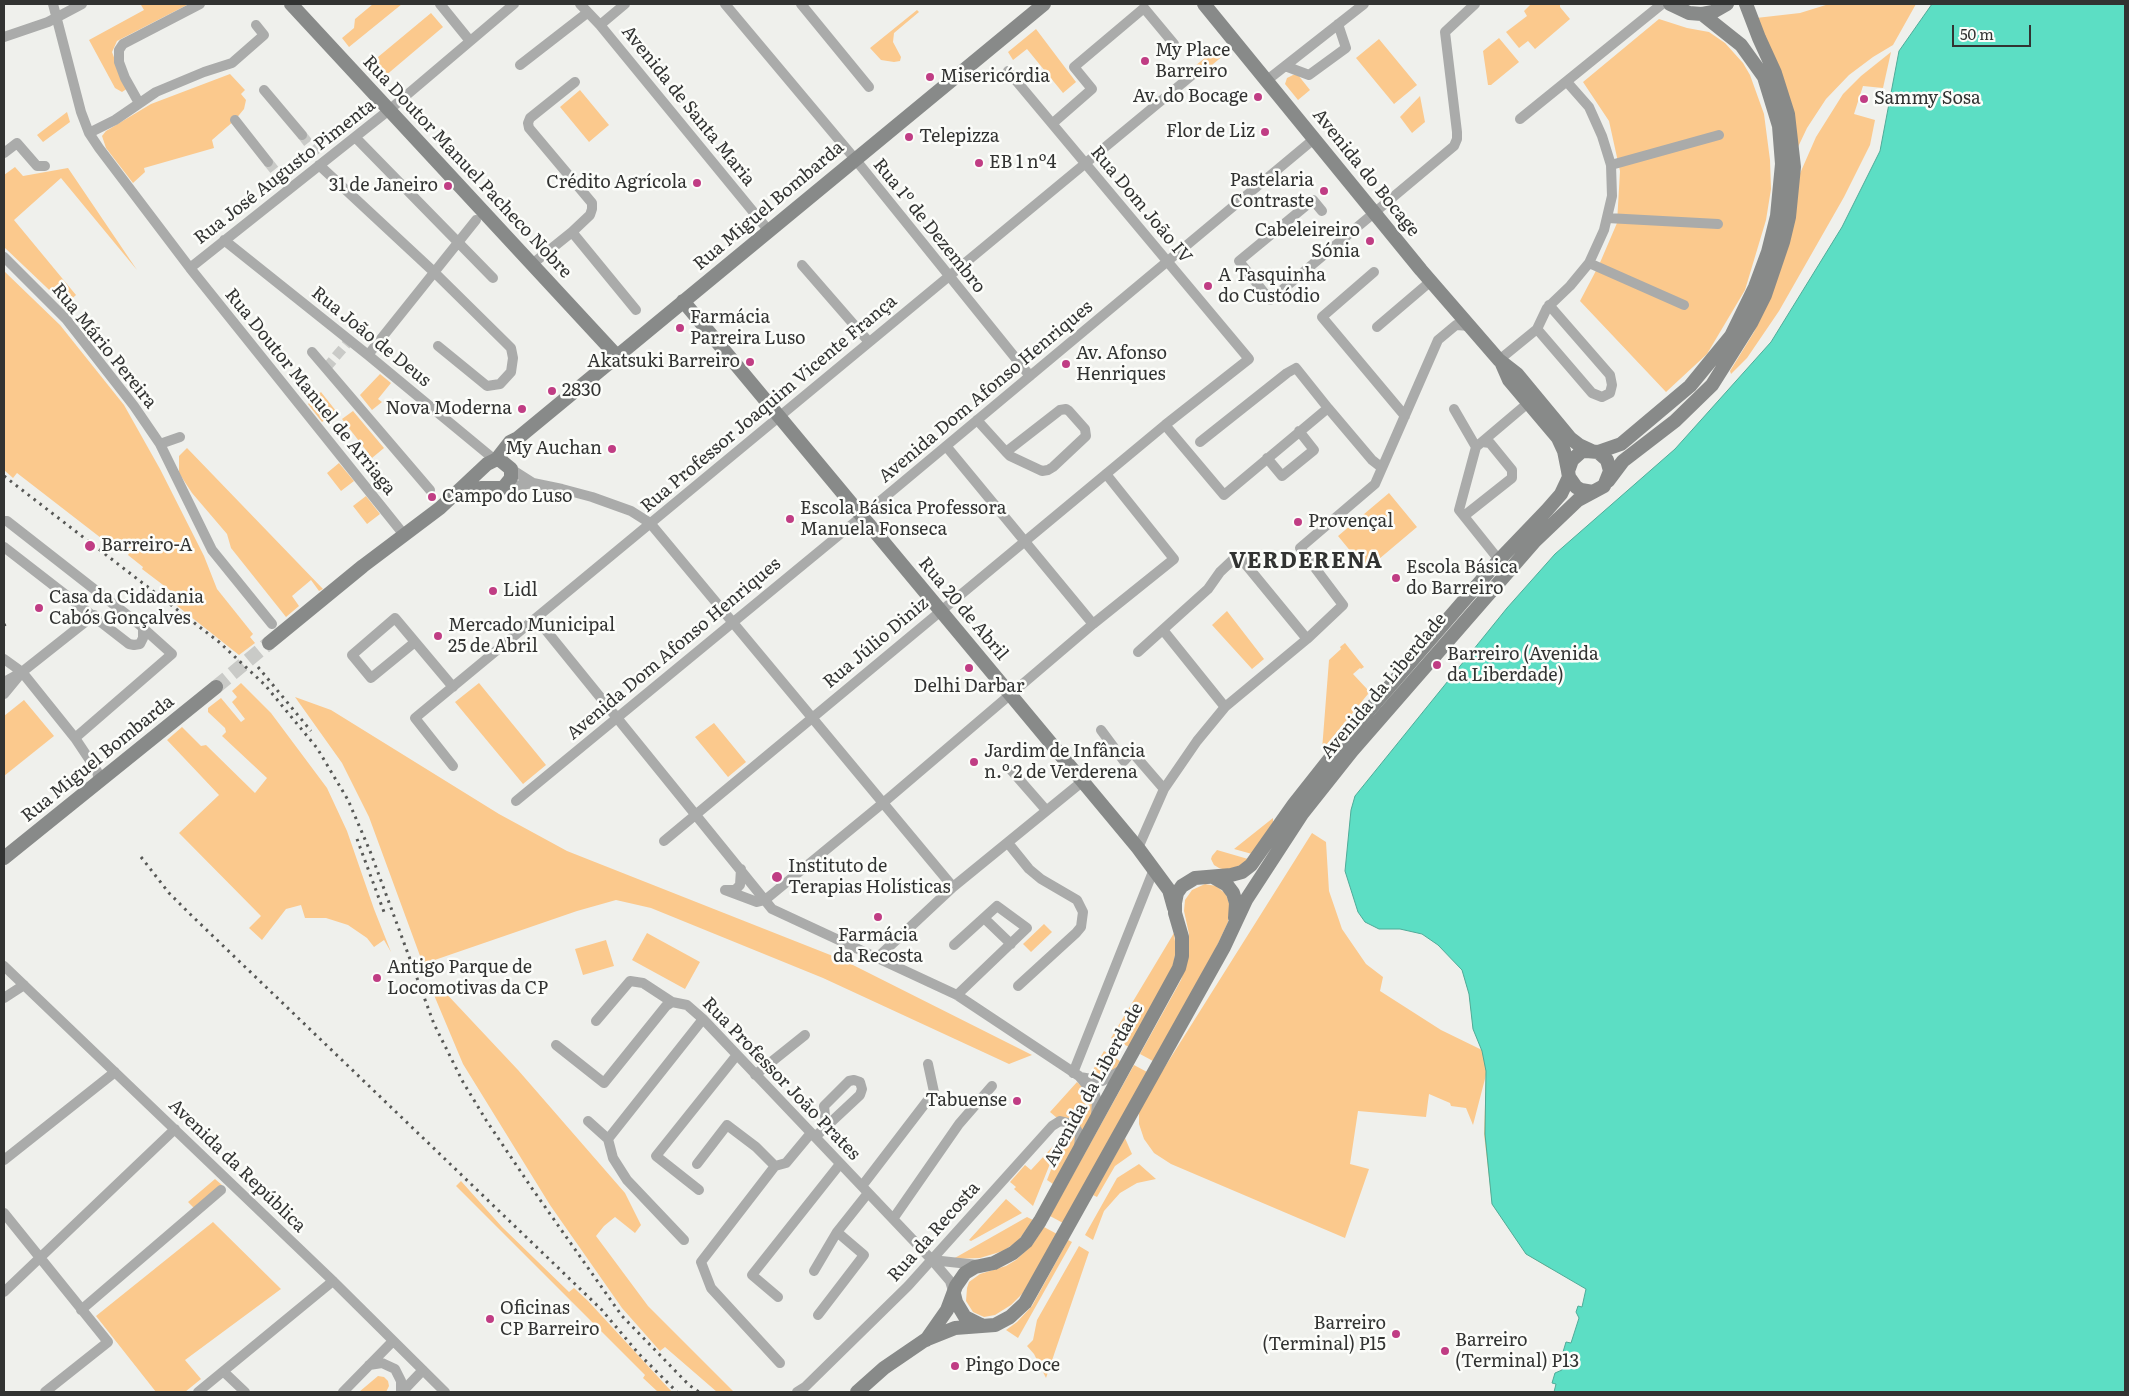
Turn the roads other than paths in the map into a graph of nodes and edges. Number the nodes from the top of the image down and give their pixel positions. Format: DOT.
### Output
graph roads {
  1 [pos="53,4"];
  2 [pos="82,4"];
  3 [pos="200,4"];
  4 [pos="291,4"];
  5 [pos="440,4"];
  6 [pos="514,4"];
  7 [pos="580,4"];
  8 [pos="625,4"];
  9 [pos="725,4"];
  10 [pos="801,4"];
  11 [pos="1044,4"];
  12 [pos="1204,4"];
  13 [pos="1364,4"];
  14 [pos="1475,4"];
  15 [pos="1662,4"];
  16 [pos="1670,4"];
  17 [pos="1728,4"];
  18 [pos="1746,4"];
  19 [pos="587,12"];
  20 [pos="1702,14"];
  21 [pos="56,18"];
  22 [pos="1338,24"];
  23 [pos="256,25"];
  24 [pos="600,25"];
  25 [pos="4,37"];
  26 [pos="470,41"];
  27 [pos="1174,44"];
  28 [pos="520,65"];
  29 [pos="1285,66"];
  30 [pos="1008,71"];
  31 [pos="1191,76"];
  32 [pos="1266,81"];
  33 [pos="575,82"];
  34 [pos="1567,82"];
  35 [pos="869,87"];
  36 [pos="264,90"];
  37 [pos="139,103"];
  38 [pos="389,110"];
  39 [pos="1520,119"];
  40 [pos="235,120"];
  41 [pos="1053,123"];
  42 [pos="89,133"];
  43 [pos="1719,135"];
  44 [pos="302,136"];
  45 [pos="355,137"];
  46 [pos="1314,139"];
  47 [pos="4,153"];
  48 [pos="855,159"];
  49 [pos="268,162"];
  50 [pos="1084,163"];
  51 [pos="319,165"];
  52 [pos="45,166"];
  53 [pos="1611,166"];
  54 [pos="1322,211"];
  55 [pos="1374,213"];
  56 [pos="1607,218"];
  57 [pos="476,220"];
  58 [pos="1718,224"];
  59 [pos="769,231"];
  60 [pos="572,232"];
  61 [pos="224,240"];
  62 [pos="457,243"];
  63 [pos="4,257"];
  64 [pos="1168,262"];
  65 [pos="1589,263"];
  66 [pos="531,265"];
  67 [pos="802,265"];
  68 [pos="190,268"];
  69 [pos="434,272"];
  70 [pos="1374,272"];
  71 [pos="948,277"];
  72 [pos="493,278"];
  73 [pos="1431,281"];
  74 [pos="683,301"];
  75 [pos="1684,305"];
  76 [pos="1549,306"];
  77 [pos="636,310"];
  78 [pos="1377,326"];
  79 [pos="1470,326"];
  80 [pos="1537,329"];
  81 [pos="870,342"];
  82 [pos="438,346"];
  83 [pos="312,352"];
  84 [pos="368,355"];
  85 [pos="617,356"];
  86 [pos="1249,359"];
  87 [pos="1500,362"];
  88 [pos="1030,376"];
  89 [pos="1528,403"];
  90 [pos="1328,408"];
  91 [pos="1454,409"];
  92 [pos="1405,416"];
  93 [pos="779,417"];
  94 [pos="977,420"];
  95 [pos="1165,425"];
  96 [pos="1299,431"];
  97 [pos="180,437"];
  98 [pos="1200,442"];
  99 [pos="160,444"];
  100 [pos="1479,444"];
  101 [pos="946,446"];
  102 [pos="1006,452"];
  103 [pos="1595,452"];
  104 [pos="1267,458"];
  105 [pos="499,464"];
  106 [pos="1381,467"];
  107 [pos="1106,474"];
  108 [pos="1569,474"];
  109 [pos="1607,482"];
  110 [pos="533,483"];
  111 [pos="497,488"];
  112 [pos="430,490"];
  113 [pos="459,492"];
  114 [pos="1593,492"];
  115 [pos="1464,516"];
  116 [pos="861,517"];
  117 [pos="4,520"];
  118 [pos="650,523"];
  119 [pos="405,536"];
  120 [pos="1026,541"];
  121 [pos="4,547"];
  122 [pos="1499,560"];
  123 [pos="940,611"];
  124 [pos="94,615"];
  125 [pos="536,618"];
  126 [pos="733,622"];
  127 [pos="272,624"];
  128 [pos="1093,624"];
  129 [pos="143,628"];
  130 [pos="1163,630"];
  131 [pos="1307,639"];
  132 [pos="415,642"];
  133 [pos="269,643"];
  134 [pos="1138,652"];
  135 [pos="4,659"];
  136 [pos="22,672"];
  137 [pos="4,682"];
  138 [pos="216,687"];
  139 [pos="453,687"];
  140 [pos="4,694"];
  141 [pos="1010,695"];
  142 [pos="1225,707"];
  143 [pos="617,717"];
  144 [pos="812,718"];
  145 [pos="1100,730"];
  146 [pos="75,738"];
  147 [pos="453,766"];
  148 [pos="1011,770"];
  149 [pos="104,772"];
  150 [pos="1083,781"];
  151 [pos="1164,789"];
  152 [pos="516,801"];
  153 [pos="883,803"];
  154 [pos="1046,810"];
  155 [pos="696,814"];
  156 [pos="664,841"];
  157 [pos="1008,843"];
  158 [pos="1138,848"];
  159 [pos="5,854"];
  160 [pos="740,869"];
  161 [pos="1155,870"];
  162 [pos="1213,877"];
  163 [pos="1195,878"];
  164 [pos="953,887"];
  165 [pos="765,900"];
  166 [pos="1175,913"];
  167 [pos="984,918"];
  168 [pos="1233,928"];
  169 [pos="1012,944"];
  170 [pos="954,945"];
  171 [pos="877,958"];
  172 [pos="4,966"];
  173 [pos="24,985"];
  174 [pos="1018,986"];
  175 [pos="957,995"];
  176 [pos="4,998"];
  177 [pos="672,1002"];
  178 [pos="703,1019"];
  179 [pos="596,1021"];
  180 [pos="805,1035"];
  181 [pos="556,1045"];
  182 [pos="736,1056"];
  183 [pos="928,1064"];
  184 [pos="1125,1068"];
  185 [pos="115,1072"];
  186 [pos="755,1075"];
  187 [pos="1076,1075"];
  188 [pos="992,1086"];
  189 [pos="1096,1119"];
  190 [pos="588,1121"];
  191 [pos="826,1125"];
  192 [pos="175,1130"];
  193 [pos="813,1135"];
  194 [pos="608,1139"];
  195 [pos="1078,1152"];
  196 [pos="4,1160"];
  197 [pos="697,1164"];
  198 [pos="840,1164"];
  199 [pos="775,1166"];
  200 [pos="221,1190"];
  201 [pos="699,1190"];
  202 [pos="865,1190"];
  203 [pos="4,1212"];
  204 [pos="893,1219"];
  205 [pos="837,1232"];
  206 [pos="684,1240"];
  207 [pos="40,1258"];
  208 [pos="932,1260"];
  209 [pos="983,1265"];
  210 [pos="814,1271"];
  211 [pos="334,1281"];
  212 [pos="4,1292"];
  213 [pos="954,1294"];
  214 [pos="778,1297"];
  215 [pos="81,1310"];
  216 [pos="818,1315"];
  217 [pos="982,1325"];
  218 [pos="393,1341"];
  219 [pos="922,1342"];
  220 [pos="780,1364"];
  221 [pos="369,1365"];
  222 [pos="423,1370"];
  223 [pos="224,1372"];
  224 [pos="46,1392"];
  225 [pos="198,1392"];
  226 [pos="245,1392"];
  227 [pos="343,1392"];
  228 [pos="401,1392"];
  229 [pos="445,1392"];
  230 [pos="797,1392"];
  231 [pos="857,1392"];
  1 -- 21 [label="street, Rua Doutor Manuel de Arriaga"];
  2 -- 21 [label="street"];
  3 -- 37 [label="street"];
  4 -- 38 [label="main road, Rua Doutor Manuel Pacheco Nobre"];
  5 -- 26 [label="street"];
  6 -- 26 [label="street, Rua José Augusto Pimenta"];
  7 -- 19 [label="street, Avenida de Santa Maria"];
  8 -- 24 [label="street"];
  9 -- 48 [label="street, Rua 1º de Dezembro"];
  10 -- 35 [label="street"];
  11 -- 48 [label="main road, Rua Miguel Bombarda"];
  12 -- 32 [label="main road, Avenida do Bocage"];
  13 -- 22 [label="street"];
  14 -- 55 [label="street"];
  15 -- 34 [label="street"];
  16 -- 20 [label="main road"];
  17 -- 20 [label="main road"];
  18 -- 109 [label="main road"];
  19 -- 24 [label="street, Avenida de Santa Maria"];
  19 -- 28 [label="street"];
  20 -- 103 [label="main road"];
  21 -- 25 [label="street"];
  21 -- 42 [label="street, Rua Doutor Manuel de Arriaga"];
  22 -- 29 [label="street"];
  22 -- 29 [label="street"];
  23 -- 37 [label="street"];
  24 -- 59 [label="street, Avenida de Santa Maria"];
  26 -- 38 [label="street, Rua José Augusto Pimenta"];
  27 -- 41 [label="street"];
  29 -- 32 [label="street"];
  30 -- 41 [label="street, Rua Dom João IV"];
  31 -- 50 [label="street, Rua Professor Joaquim Vicente França"];
  32 -- 46 [label="main road, Avenida do Bocage"];
  33 -- 60 [label="street"];
  34 -- 39 [label="street"];
  34 -- 53 [label="street"];
  36 -- 44 [label="street"];
  37 -- 42 [label="street"];
  38 -- 45 [label="street, Rua José Augusto Pimenta"];
  38 -- 66 [label="main road, Rua Doutor Manuel Pacheco Nobre"];
  40 -- 49 [label="street"];
  41 -- 50 [label="street, Rua Dom João IV"];
  42 -- 68 [label="street, Rua Doutor Manuel de Arriaga"];
  43 -- 53 [label="street"];
  45 -- 51 [label="street, Rua José Augusto Pimenta"];
  45 -- 62 [label="street"];
  46 -- 55 [label="main road, Avenida do Bocage"];
  46 -- 64 [label="street, Avenida Dom Afonso Henriques"];
  47 -- 52 [label="street"];
  48 -- 59 [label="main road, Rua Miguel Bombarda"];
  48 -- 71 [label="street, Rua 1º de Dezembro"];
  50 -- 64 [label="street, Rua Dom João IV"];
  50 -- 71 [label="street, Rua Professor Joaquim Vicente França"];
  51 -- 61 [label="street, Rua José Augusto Pimenta"];
  51 -- 69 [label="street"];
  53 -- 56 [label="street"];
  54 -- 55 [label="street"];
  55 -- 73 [label="main road, Avenida do Bocage"];
  56 -- 58 [label="street"];
  56 -- 65 [label="street"];
  57 -- 62 [label="street"];
  59 -- 74 [label="main road, Rua Miguel Bombarda"];
  60 -- 66 [label="street"];
  60 -- 77 [label="street"];
  61 -- 68 [label="street, Rua José Augusto Pimenta"];
  61 -- 84 [label="street, Rua João de Deus"];
  62 -- 69 [label="street"];
  62 -- 72 [label="street"];
  63 -- 99 [label="street, Rua Mário Pereira"];
  64 -- 86 [label="street, Rua Dom João IV"];
  64 -- 88 [label="street, Avenida Dom Afonso Henriques"];
  65 -- 75 [label="street"];
  65 -- 76 [label="street"];
  66 -- 85 [label="main road, Rua Doutor Manuel Pacheco Nobre"];
  67 -- 81 [label="street"];
  68 -- 119 [label="street, Rua Doutor Manuel de Arriaga"];
  69 -- 82 [label="street"];
  69 -- 84 [label="street"];
  70 -- 92 [label="street"];
  71 -- 81 [label="street, Rua Professor Joaquim Vicente França"];
  71 -- 88 [label="street, Rua 1º de Dezembro"];
  73 -- 78 [label="street"];
  73 -- 79 [label="main road, Avenida do Bocage"];
  74 -- 85 [label="main road, Rua Miguel Bombarda"];
  74 -- 93 [label="main road, Rua 20 de Abril"];
  76 -- 80 [label="street"];
  76 -- 80 [label="street"];
  79 -- 87 [label="main road, Avenida do Bocage"];
  79 -- 92 [label="street"];
  80 -- 87 [label="street"];
  81 -- 93 [label="street, Rua Professor Joaquim Vicente França"];
  83 -- 112 [label="street"];
  84 -- 105 [label="street, Rua João de Deus"];
  85 -- 105 [label="main road, Rua Miguel Bombarda"];
  86 -- 95 [label="street, Rua Júlio Diniz"];
  87 -- 89 [label="main road, Avenida do Bocage"];
  87 -- 103 [label="main road, Avenida do Bocage"];
  88 -- 94 [label="street, Avenida Dom Afonso Henriques"];
  89 -- 100 [label="street"];
  89 -- 108 [label="main road, Avenida do Bocage"];
  90 -- 96 [label="street"];
  90 -- 98 [label="street"];
  90 -- 106 [label="street"];
  91 -- 100 [label="street"];
  92 -- 106 [label="street"];
  93 -- 116 [label="main road, Rua 20 de Abril"];
  93 -- 118 [label="street, Rua Professor Joaquim Vicente França"];
  94 -- 101 [label="street, Avenida Dom Afonso Henriques"];
  94 -- 102 [label="street"];
  95 -- 104 [label="street"];
  95 -- 107 [label="street, Rua Júlio Diniz"];
  96 -- 104 [label="street"];
  96 -- 104 [label="street"];
  97 -- 99 [label="street"];
  99 -- 127 [label="street, Rua Mário Pereira"];
  100 -- 115 [label="street"];
  100 -- 115 [label="street"];
  101 -- 116 [label="street, Avenida Dom Afonso Henriques"];
  101 -- 120 [label="street"];
  102 -- 102 [label="street"];
  103 -- 108 [label="main road"];
  103 -- 109 [label="main road"];
  105 -- 110 [label="street, Rua João de Deus"];
  105 -- 111 [label="main road, Rua Miguel Bombarda"];
  105 -- 111 [label="main road"];
  105 -- 113 [label="main road, Rua Miguel Bombarda"];
  106 -- 131 [label="street"];
  107 -- 120 [label="street, Rua Júlio Diniz"];
  107 -- 128 [label="street"];
  108 -- 114 [label="main road"];
  108 -- 122 [label="main road, Avenida da Liberdade"];
  109 -- 114 [label="main road"];
  110 -- 111 [label="street"];
  110 -- 118 [label="street"];
  111 -- 113 [label="main road"];
  113 -- 119 [label="main road, Rua Miguel Bombarda"];
  114 -- 168 [label="main road, Avenida da Liberdade"];
  115 -- 122 [label="street"];
  116 -- 123 [label="main road, Rua 20 de Abril"];
  116 -- 126 [label="street, Avenida Dom Afonso Henriques"];
  117 -- 129 [label="street"];
  118 -- 125 [label="street, Rua Professor Joaquim Vicente França"];
  118 -- 126 [label="street"];
  119 -- 133 [label="main road, Rua Miguel Bombarda"];
  120 -- 123 [label="street, Rua Júlio Diniz"];
  120 -- 128 [label="street"];
  121 -- 124 [label="street"];
  122 -- 162 [label="main road, Avenida da Liberdade"];
  123 -- 141 [label="main road, Rua 20 de Abril"];
  123 -- 144 [label="street, Rua Júlio Diniz"];
  124 -- 129 [label="street"];
  124 -- 136 [label="street"];
  125 -- 139 [label="street, Rua Professor Joaquim Vicente França"];
  125 -- 143 [label="street"];
  126 -- 143 [label="street, Avenida Dom Afonso Henriques"];
  126 -- 144 [label="street"];
  128 -- 141 [label="street"];
  129 -- 146 [label="street"];
  130 -- 131 [label="street"];
  130 -- 134 [label="street"];
  130 -- 142 [label="street"];
  131 -- 142 [label="street"];
  132 -- 132 [label="street"];
  132 -- 139 [label="street"];
  135 -- 136 [label="street"];
  136 -- 137 [label="street"];
  136 -- 140 [label="street"];
  136 -- 146 [label="street"];
  138 -- 149 [label="main road, Rua Miguel Bombarda"];
  139 -- 147 [label="street, Rua Professor Joaquim Vicente França"];
  141 -- 150 [label="main road, Rua 20 de Abril"];
  141 -- 153 [label="street"];
  142 -- 151 [label="street"];
  143 -- 152 [label="street, Avenida Dom Afonso Henriques"];
  143 -- 155 [label="street"];
  144 -- 153 [label="street"];
  144 -- 155 [label="street, Rua Júlio Diniz"];
  145 -- 151 [label="street"];
  146 -- 149 [label="street"];
  148 -- 154 [label="street"];
  149 -- 159 [label="main road, Rua Miguel Bombarda"];
  150 -- 154 [label="street"];
  150 -- 158 [label="main road, Rua 20 de Abril"];
  151 -- 158 [label="street"];
  153 -- 164 [label="street"];
  153 -- 165 [label="street"];
  154 -- 157 [label="street"];
  155 -- 156 [label="street, Rua Júlio Diniz"];
  155 -- 160 [label="street"];
  157 -- 164 [label="street"];
  157 -- 174 [label="street"];
  158 -- 161 [label="main road, Rua 20 de Abril"];
  160 -- 165 [label="street"];
  160 -- 165 [label="street"];
  161 -- 163 [label="main road"];
  161 -- 166 [label="main road, Rua 20 de Abril"];
  161 -- 187 [label="street"];
  162 -- 163 [label="main road, Avenida da Liberdade"];
  162 -- 168 [label="main road, Avenida da Liberdade"];
  163 -- 166 [label="main road, Avenida da Liberdade"];
  164 -- 171 [label="street"];
  165 -- 171 [label="street"];
  166 -- 184 [label="main road, Avenida da Liberdade"];
  167 -- 169 [label="street"];
  167 -- 169 [label="street"];
  167 -- 170 [label="street"];
  168 -- 217 [label="main road, Avenida da Liberdade"];
  169 -- 175 [label="street"];
  171 -- 175 [label="street"];
  172 -- 173 [label="street, Avenida da República"];
  173 -- 176 [label="street"];
  173 -- 185 [label="street, Avenida da República"];
  175 -- 187 [label="street"];
  177 -- 178 [label="street, Rua Professor João Prates"];
  177 -- 179 [label="street, Rua Professor João Prates"];
  177 -- 181 [label="street"];
  178 -- 182 [label="street, Rua Professor João Prates"];
  178 -- 194 [label="street"];
  180 -- 186 [label="street"];
  182 -- 186 [label="street, Rua Professor João Prates"];
  182 -- 201 [label="street"];
  183 -- 202 [label="street"];
  184 -- 187 [label="street"];
  184 -- 189 [label="main road, Avenida da Liberdade"];
  185 -- 192 [label="street, Avenida da República"];
  185 -- 196 [label="street"];
  186 -- 193 [label="street, Rua Professor João Prates"];
  187 -- 189 [label="street"];
  188 -- 204 [label="street"];
  189 -- 195 [label="main road, Avenida da Liberdade"];
  190 -- 194 [label="street"];
  191 -- 193 [label="street"];
  192 -- 207 [label="street"];
  192 -- 211 [label="street, Avenida da República"];
  193 -- 198 [label="street, Rua Professor João Prates"];
  193 -- 199 [label="street"];
  194 -- 206 [label="street"];
  195 -- 208 [label="street, Rua da Recosta"];
  195 -- 209 [label="main road, Avenida da Liberdade"];
  197 -- 199 [label="street"];
  198 -- 202 [label="street, Rua Professor João Prates"];
  198 -- 214 [label="street"];
  199 -- 220 [label="street"];
  200 -- 215 [label="street"];
  202 -- 204 [label="street, Rua Professor João Prates"];
  202 -- 205 [label="street"];
  203 -- 207 [label="street"];
  204 -- 208 [label="street, Rua Professor João Prates"];
  205 -- 210 [label="street"];
  205 -- 216 [label="street"];
  207 -- 212 [label="street"];
  207 -- 215 [label="street"];
  208 -- 209 [label="street"];
  208 -- 213 [label="street, Rua Professor João Prates"];
  208 -- 230 [label="street, Rua da Recosta"];
  209 -- 213 [label="main road, Avenida da Liberdade"];
  211 -- 218 [label="street, Avenida da República"];
  211 -- 223 [label="street"];
  213 -- 217 [label="main road"];
  213 -- 219 [label="main road, Avenida da Liberdade"];
  215 -- 224 [label="street"];
  217 -- 219 [label="main road, Avenida da Liberdade"];
  218 -- 221 [label="street"];
  218 -- 222 [label="street, Avenida da República"];
  219 -- 231 [label="main road, Avenida da Liberdade"];
  221 -- 227 [label="street"];
  221 -- 228 [label="street"];
  222 -- 228 [label="street"];
  222 -- 229 [label="street, Avenida da República"];
  223 -- 225 [label="street"];
  223 -- 226 [label="street"];
}
